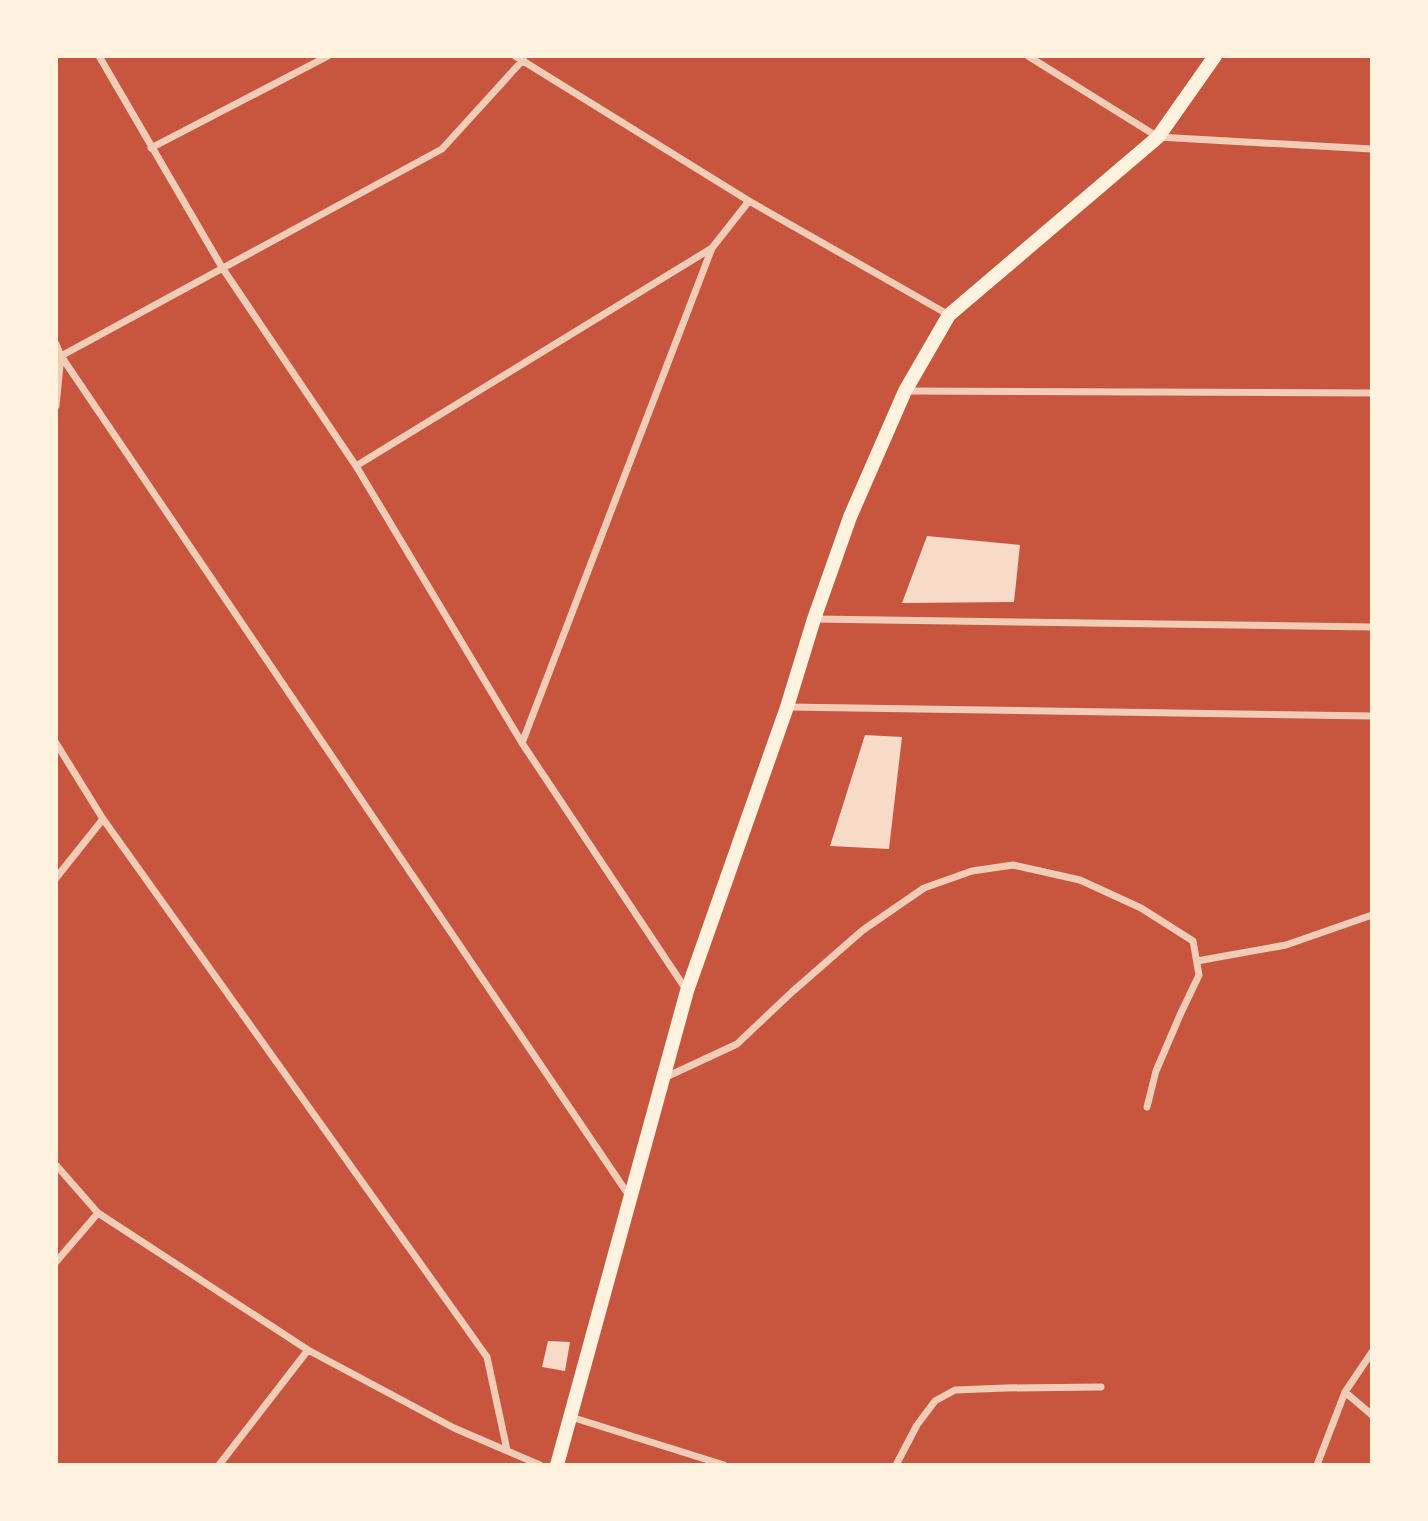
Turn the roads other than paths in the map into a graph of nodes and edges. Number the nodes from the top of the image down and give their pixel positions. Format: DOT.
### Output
graph roads {
  1 [pos="99,56"];
  2 [pos="328,56"];
  3 [pos="1028,56"];
  4 [pos="1215,56"];
  5 [pos="520,58"];
  6 [pos="1158,137"];
  7 [pos="151,148"];
  8 [pos="1372,149"];
  9 [pos="749,201"];
  10 [pos="712,248"];
  11 [pos="223,269"];
  12 [pos="949,315"];
  13 [pos="56,344"];
  14 [pos="61,356"];
  15 [pos="905,391"];
  16 [pos="1372,393"];
  17 [pos="56,406"];
  18 [pos="355,466"];
  19 [pos="814,619"];
  20 [pos="1372,627"];
  21 [pos="787,707"];
  22 [pos="1372,716"];
  23 [pos="56,743"];
  24 [pos="522,743"];
  25 [pos="103,819"];
  26 [pos="56,878"];
  27 [pos="1372,915"];
  28 [pos="1197,961"];
  29 [pos="687,991"];
  30 [pos="663,1079"];
  31 [pos="1147,1107"];
  32 [pos="56,1164"];
  33 [pos="631,1198"];
  34 [pos="98,1213"];
  35 [pos="56,1262"];
  36 [pos="309,1350"];
  37 [pos="1372,1352"];
  38 [pos="1101,1387"];
  39 [pos="1345,1392"];
  40 [pos="1372,1415"];
  41 [pos="570,1416"];
  42 [pos="507,1450"];
  43 [pos="219,1465"];
  44 [pos="540,1465"];
  45 [pos="557,1465"];
  46 [pos="724,1465"];
  47 [pos="896,1465"];
  48 [pos="1317,1465"];
  1 -- 7 [label="street"];
  2 -- 7 [label="street"];
  3 -- 6 [label="street"];
  4 -- 6 [label="main road"];
  5 -- 9 [label="street"];
  5 -- 11 [label="street"];
  6 -- 8 [label="street"];
  6 -- 12 [label="main road"];
  7 -- 11 [label="street"];
  9 -- 10 [label="street"];
  9 -- 12 [label="street"];
  10 -- 18 [label="street"];
  10 -- 24 [label="street"];
  11 -- 14 [label="street"];
  11 -- 18 [label="street"];
  12 -- 15 [label="main road"];
  13 -- 14 [label="street"];
  14 -- 17 [label="street"];
  14 -- 33 [label="street"];
  15 -- 16 [label="street"];
  15 -- 19 [label="main road"];
  18 -- 24 [label="street"];
  19 -- 20 [label="street"];
  19 -- 21 [label="main road"];
  21 -- 22 [label="street"];
  21 -- 29 [label="main road"];
  23 -- 25 [label="street"];
  24 -- 29 [label="street"];
  25 -- 26 [label="street"];
  25 -- 42 [label="street"];
  27 -- 28 [label="street"];
  28 -- 30 [label="street"];
  28 -- 31 [label="street"];
  29 -- 30 [label="main road"];
  30 -- 33 [label="main road"];
  32 -- 34 [label="street"];
  33 -- 41 [label="main road"];
  34 -- 35 [label="street"];
  34 -- 36 [label="street"];
  36 -- 42 [label="street"];
  36 -- 43 [label="street"];
  37 -- 39 [label="street"];
  38 -- 47 [label="street"];
  39 -- 40 [label="street"];
  39 -- 48 [label="street"];
  41 -- 45 [label="main road"];
  41 -- 46 [label="street"];
  42 -- 44 [label="street"];
}
